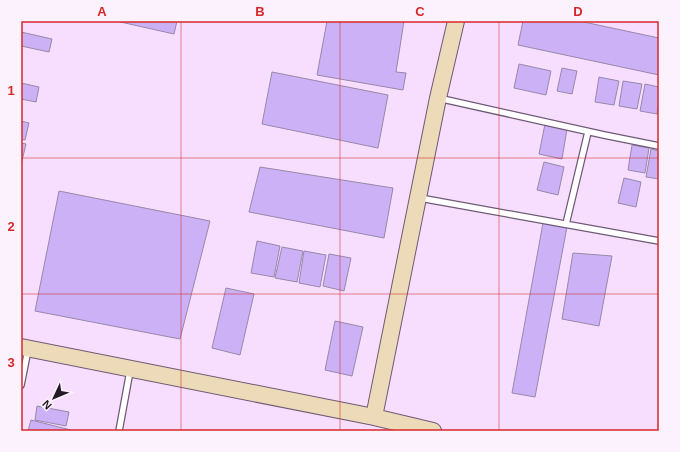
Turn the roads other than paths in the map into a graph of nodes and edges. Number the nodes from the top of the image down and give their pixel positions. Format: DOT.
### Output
graph roads {
  1 [pos="456,21"];
  2 [pos="438,98"];
  3 [pos="588,132"];
  4 [pos="659,146"];
  5 [pos="418,198"];
  6 [pos="566,224"];
  7 [pos="659,241"];
  8 [pos="24,348"];
  9 [pos="131,369"];
  10 [pos="21,385"];
  11 [pos="374,417"];
  12 [pos="119,431"];
  13 [pos="433,431"];
  1 -- 2 [label="street"];
  2 -- 3 [label="lane"];
  2 -- 5 [label="street"];
  3 -- 4 [label="lane"];
  3 -- 6 [label="lane"];
  5 -- 6 [label="lane"];
  5 -- 11 [label="street"];
  6 -- 7 [label="lane"];
  8 -- 9 [label="street"];
  8 -- 10 [label="lane"];
  9 -- 11 [label="street"];
  9 -- 12 [label="lane"];
  11 -- 13 [label="street"];
}
